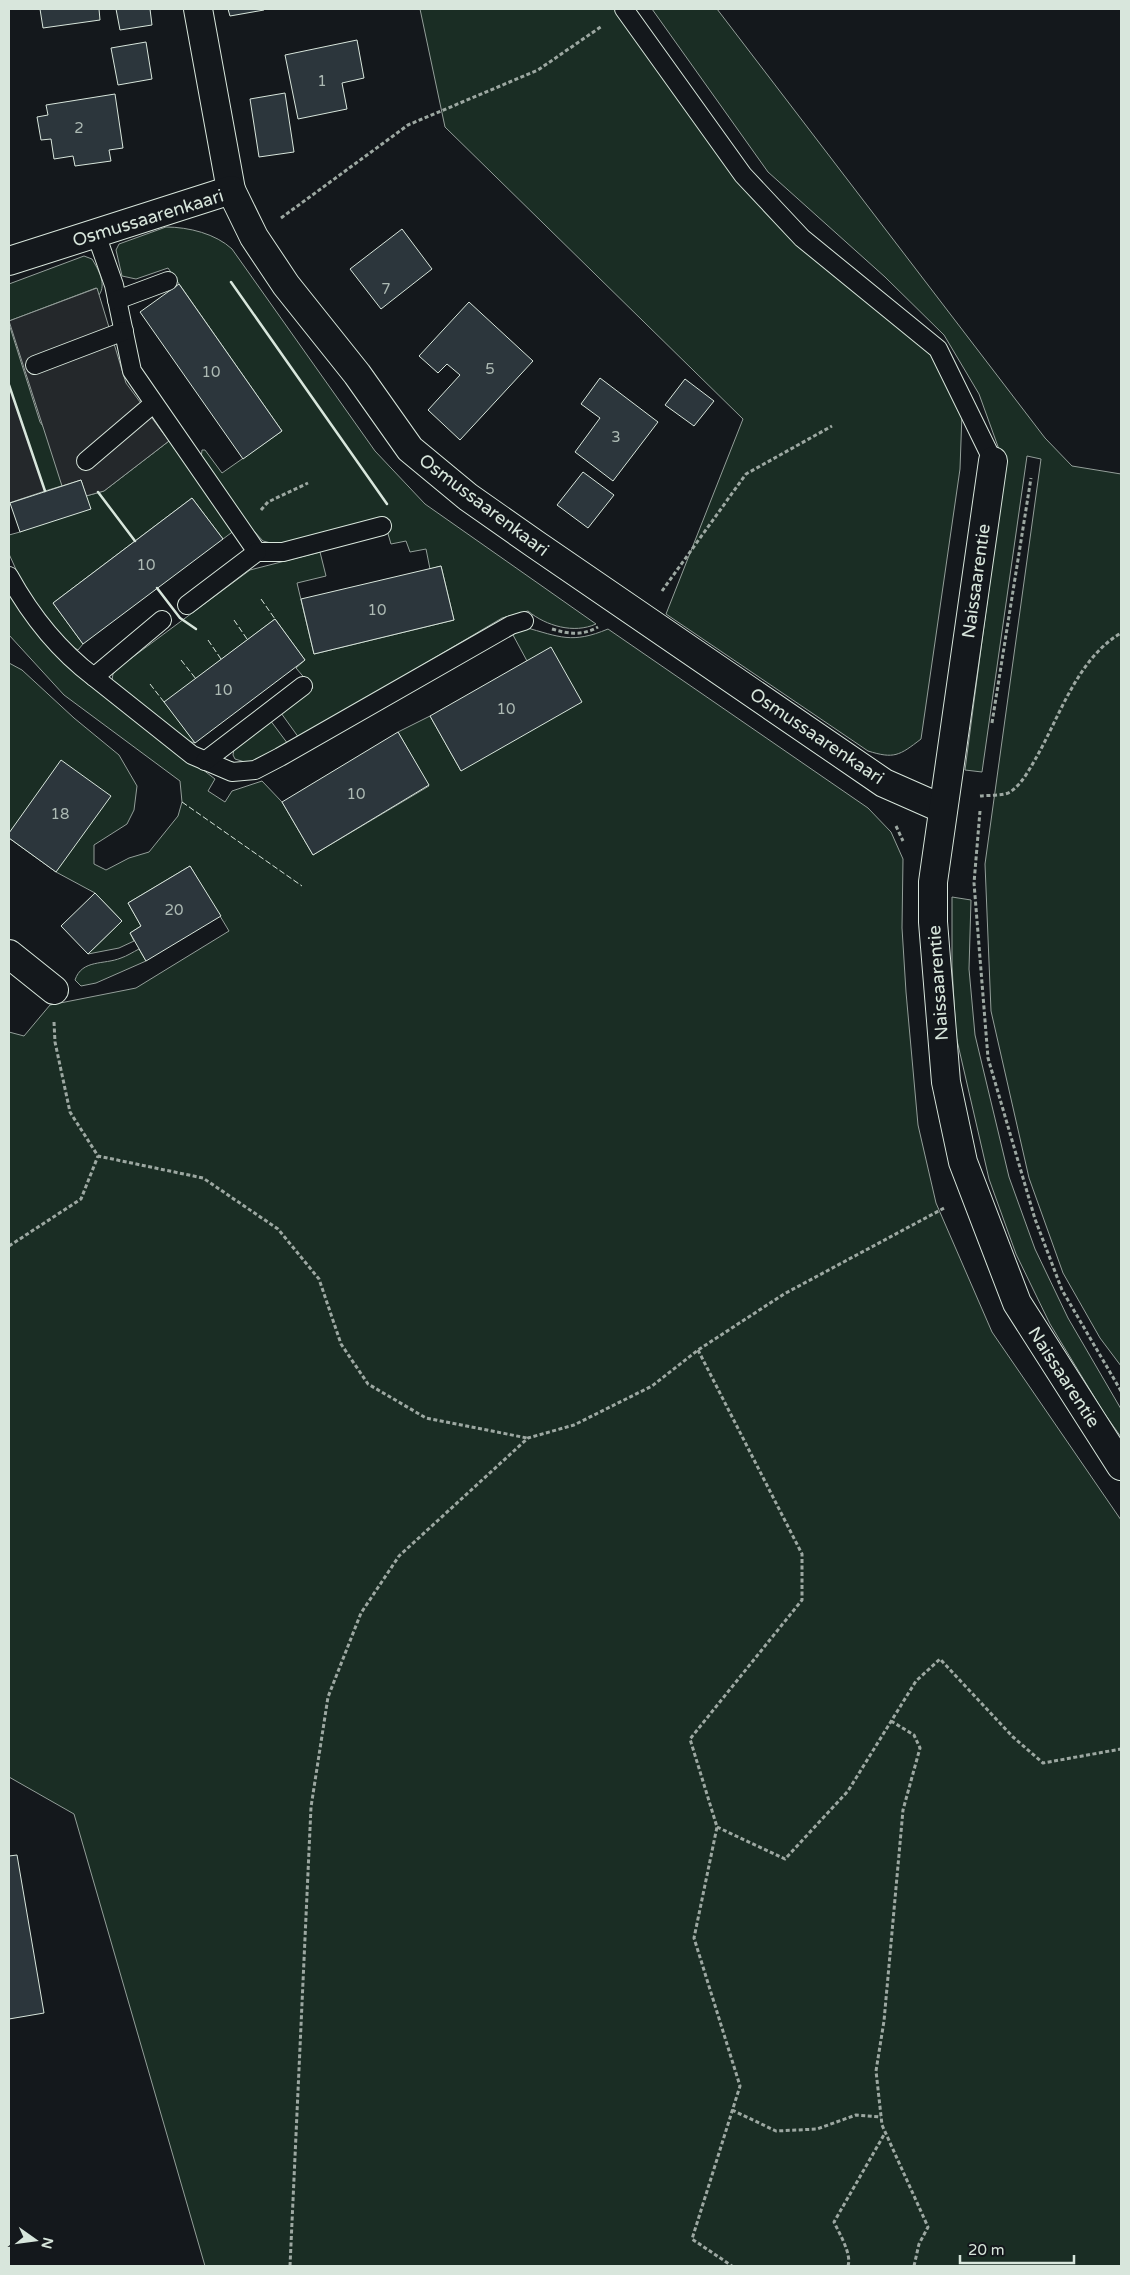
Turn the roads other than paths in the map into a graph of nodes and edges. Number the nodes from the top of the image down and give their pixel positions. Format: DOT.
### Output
graph roads {
  1 [pos="198,9"];
  2 [pos="625,10"];
  3 [pos="231,190"];
  4 [pos="96,234"];
  5 [pos="9,261"];
  6 [pos="168,281"];
  7 [pos="117,300"];
  8 [pos="124,331"];
  9 [pos="35,365"];
  10 [pos="153,404"];
  11 [pos="86,461"];
  12 [pos="993,461"];
  13 [pos="382,526"];
  14 [pos="256,552"];
  15 [pos="9,576"];
  16 [pos="187,605"];
  17 [pos="162,620"];
  18 [pos="524,621"];
  19 [pos="94,677"];
  20 [pos="304,686"];
  21 [pos="205,761"];
  22 [pos="944,800"];
  23 [pos="9,954"];
  24 [pos="54,990"];
  25 [pos="1121,1466"];
  1 -- 3 [label="street"];
  2 -- 12 [label="lane"];
  3 -- 4 [label="street, Osmussaarenkaari"];
  3 -- 22 [label="street, Osmussaarenkaari"];
  4 -- 5 [label="street, Osmussaarenkaari"];
  4 -- 7 [label="lane"];
  6 -- 7 [label="lane"];
  7 -- 8 [label="lane"];
  8 -- 9 [label="lane"];
  8 -- 10 [label="lane"];
  10 -- 11 [label="lane"];
  10 -- 14 [label="lane"];
  12 -- 22 [label="street, Naissaarentie"];
  13 -- 14 [label="lane"];
  14 -- 16 [label="lane"];
  15 -- 19 [label="lane"];
  17 -- 19 [label="lane"];
  18 -- 21 [label="lane"];
  19 -- 21 [label="lane"];
  20 -- 21 [label="lane"];
  22 -- 25 [label="street, Naissaarentie"];
  23 -- 24 [label="street"];
}
